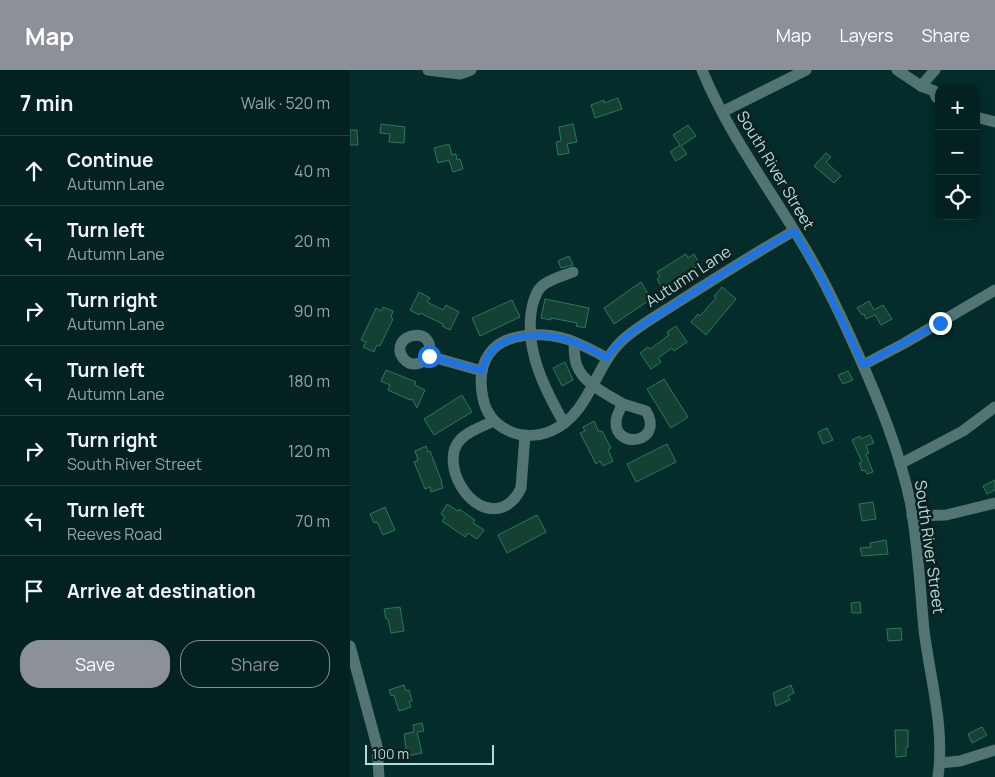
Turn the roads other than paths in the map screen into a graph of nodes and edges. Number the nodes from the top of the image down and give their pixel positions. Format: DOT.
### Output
graph roads {
  1 [pos="428,70"];
  2 [pos="471,70"];
  3 [pos="702,70"];
  4 [pos="806,70"];
  5 [pos="897,70"];
  6 [pos="935,70"];
  7 [pos="921,86"];
  8 [pos="935,94"];
  9 [pos="722,112"];
  10 [pos="980,118"];
  11 [pos="995,122"];
  12 [pos="794,231"];
  13 [pos="573,272"];
  14 [pos="995,290"];
  15 [pos="530,336"];
  16 [pos="574,342"];
  17 [pos="429,356"];
  18 [pos="607,358"];
  19 [pos="863,365"];
  20 [pos="482,371"];
  21 [pos="593,385"];
  22 [pos="623,404"];
  23 [pos="995,407"];
  24 [pos="494,421"];
  25 [pos="564,423"];
  26 [pos="525,435"];
  27 [pos="900,464"];
  28 [pos="995,503"];
  29 [pos="912,516"];
  30 [pos="350,646"];
  31 [pos="995,750"];
  32 [pos="940,763"];
  33 [pos="379,777"];
  34 [pos="938,777"];
  1 -- 2 [label="street"];
  3 -- 9 [label="street, South River Street"];
  4 -- 9 [label="street"];
  5 -- 7 [label="street"];
  6 -- 7 [label="street"];
  7 -- 8 [label="street"];
  9 -- 12 [label="street, South River Street"];
  10 -- 11 [label="street"];
  12 -- 18 [label="street, Autumn Lane"];
  12 -- 19 [label="street, South River Street"];
  13 -- 15 [label="street"];
  14 -- 19 [label="street"];
  15 -- 16 [label="street"];
  15 -- 20 [label="street"];
  15 -- 25 [label="street"];
  16 -- 18 [label="street"];
  16 -- 21 [label="street"];
  17 -- 20 [label="street"];
  18 -- 21 [label="street, Autumn Lane"];
  19 -- 27 [label="street, South River Street"];
  20 -- 24 [label="street"];
  21 -- 22 [label="street"];
  21 -- 25 [label="street, Autumn Lane"];
  23 -- 27 [label="street"];
  24 -- 26 [label="street, Autumn Lane"];
  24 -- 26 [label="street"];
  25 -- 26 [label="street, Autumn Lane"];
  27 -- 29 [label="street, South River Street"];
  28 -- 29 [label="street"];
  29 -- 32 [label="street, South River Street"];
  30 -- 33 [label="street"];
  31 -- 32 [label="street"];
  32 -- 34 [label="street, South River Street"];
}
